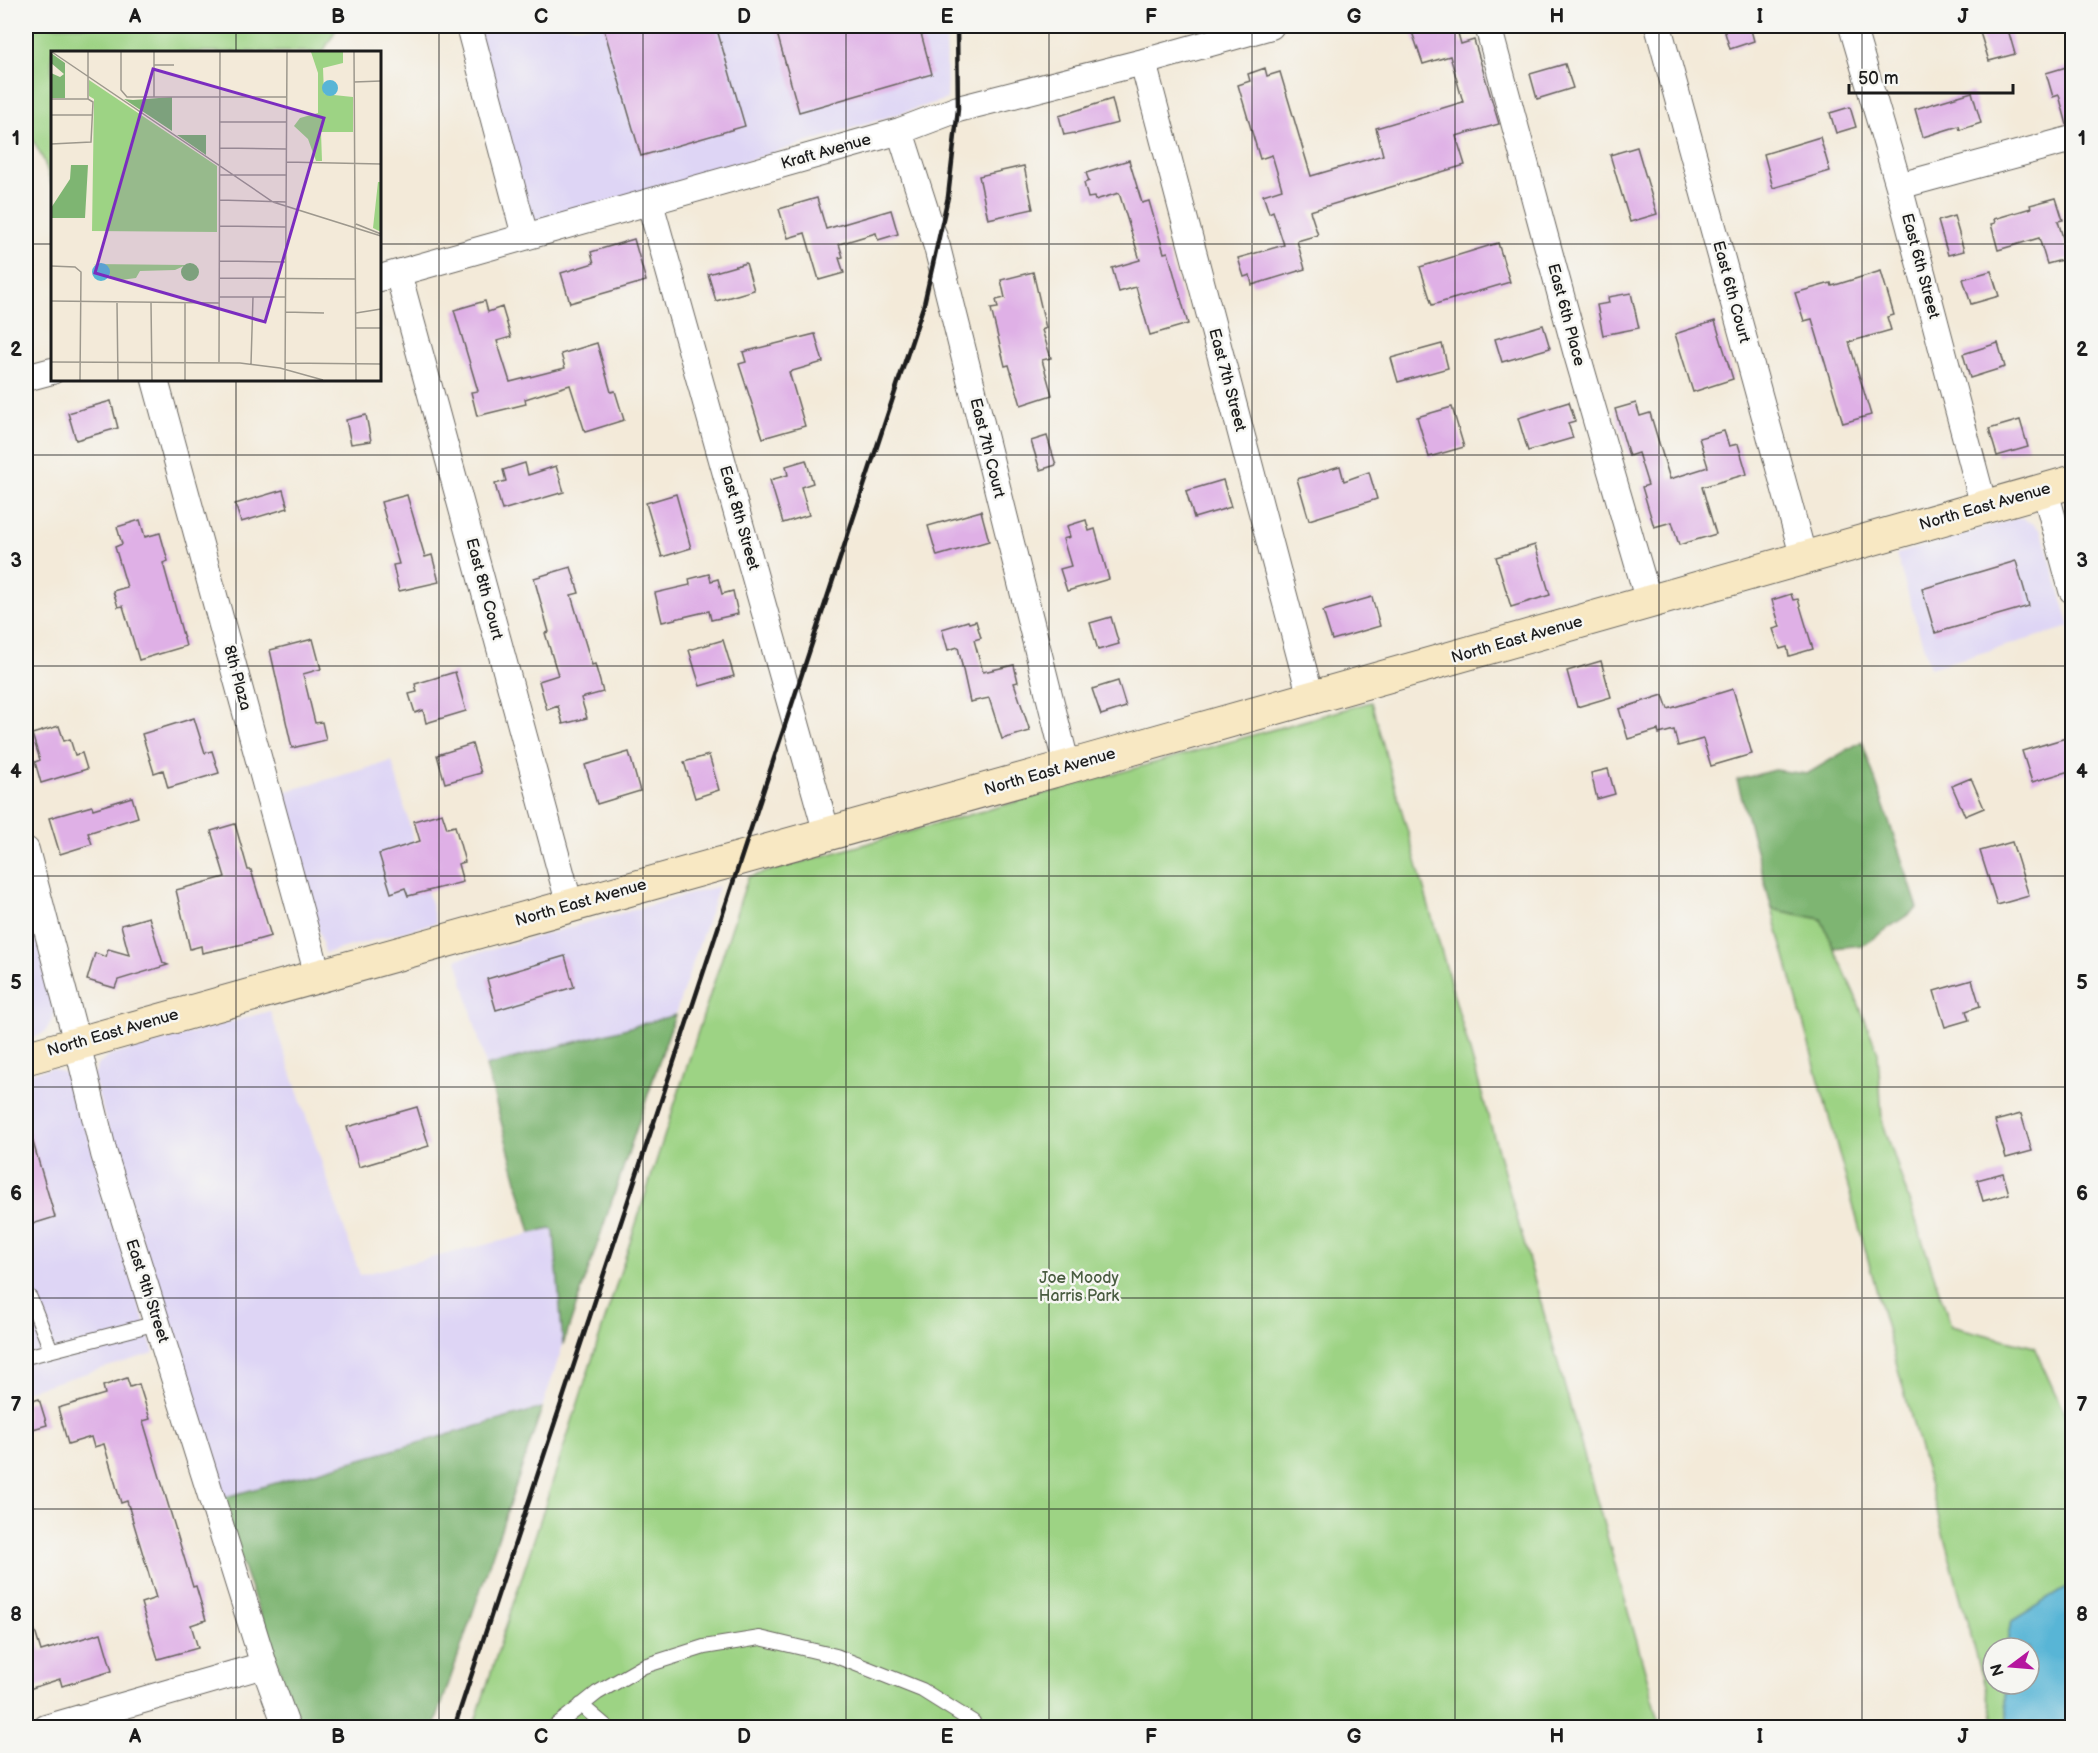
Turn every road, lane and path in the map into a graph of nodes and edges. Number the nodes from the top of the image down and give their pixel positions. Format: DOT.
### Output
graph roads {
  1 [pos="469,26"];
  2 [pos="1271,26"];
  3 [pos="1488,26"];
  4 [pos="1658,26"];
  5 [pos="1852,26"];
  6 [pos="1143,62"];
  7 [pos="900,131"];
  8 [pos="2073,139"];
  9 [pos="1899,186"];
  10 [pos="650,203"];
  11 [pos="525,236"];
  12 [pos="389,275"];
  13 [pos="51,370"];
  14 [pos="26,378"];
  15 [pos="155,381"];
  16 [pos="2059,486"];
  17 [pos="1984,507"];
  18 [pos="1804,559"];
  19 [pos="2073,591"];
  20 [pos="1649,602"];
  21 [pos="1311,698"];
  22 [pos="1067,767"];
  23 [pos="827,834"];
  24 [pos="26,850"];
  25 [pos="570,906"];
  26 [pos="318,976"];
  27 [pos="77,1043"];
  28 [pos="26,1058"];
  29 [pos="26,1294"];
  30 [pos="157,1323"];
  31 [pos="51,1350"];
  32 [pos="26,1357"];
  33 [pos="264,1665"];
  34 [pos="581,1705"];
  35 [pos="46,1728"];
  36 [pos="287,1728"];
  37 [pos="553,1728"];
  38 [pos="608,1728"];
  39 [pos="974,1728"];
  1 -- 11 [label="street"];
  2 -- 6 [label="street, Kraft Avenue"];
  3 -- 20 [label="street, East 6th Place"];
  4 -- 18 [label="street, East 6th Court"];
  5 -- 9 [label="street, East 6th Street"];
  6 -- 7 [label="street, Kraft Avenue"];
  6 -- 21 [label="street, East 7th Street"];
  7 -- 10 [label="street, Kraft Avenue"];
  7 -- 22 [label="street, East 7th Court"];
  8 -- 9 [label="street"];
  9 -- 17 [label="street, East 6th Street"];
  10 -- 11 [label="street, Kraft Avenue"];
  10 -- 23 [label="street, East 8th Street"];
  11 -- 12 [label="street, Kraft Avenue"];
  12 -- 25 [label="street, East 8th Court"];
  13 -- 14 [label="street"];
  15 -- 26 [label="street, 8th Plaza"];
  16 -- 17 [label="main road, North East Avenue"];
  16 -- 19 [label="street"];
  17 -- 18 [label="main road, North East Avenue"];
  18 -- 20 [label="main road, North East Avenue"];
  20 -- 21 [label="main road, North East Avenue"];
  21 -- 22 [label="main road, North East Avenue"];
  22 -- 23 [label="main road, North East Avenue"];
  23 -- 25 [label="main road, North East Avenue"];
  24 -- 27 [label="street, East 9th Street"];
  25 -- 26 [label="main road, North East Avenue"];
  26 -- 27 [label="main road, North East Avenue"];
  27 -- 28 [label="main road, North East Avenue"];
  27 -- 30 [label="street, East 9th Street"];
  29 -- 31 [label="lane"];
  30 -- 31 [label="lane"];
  30 -- 33 [label="street, East 9th Street"];
  31 -- 32 [label="lane"];
  33 -- 35 [label="street"];
  33 -- 36 [label="street, East 9th Street"];
  34 -- 37 [label="lane"];
  34 -- 38 [label="lane"];
  34 -- 39 [label="lane"];
}
